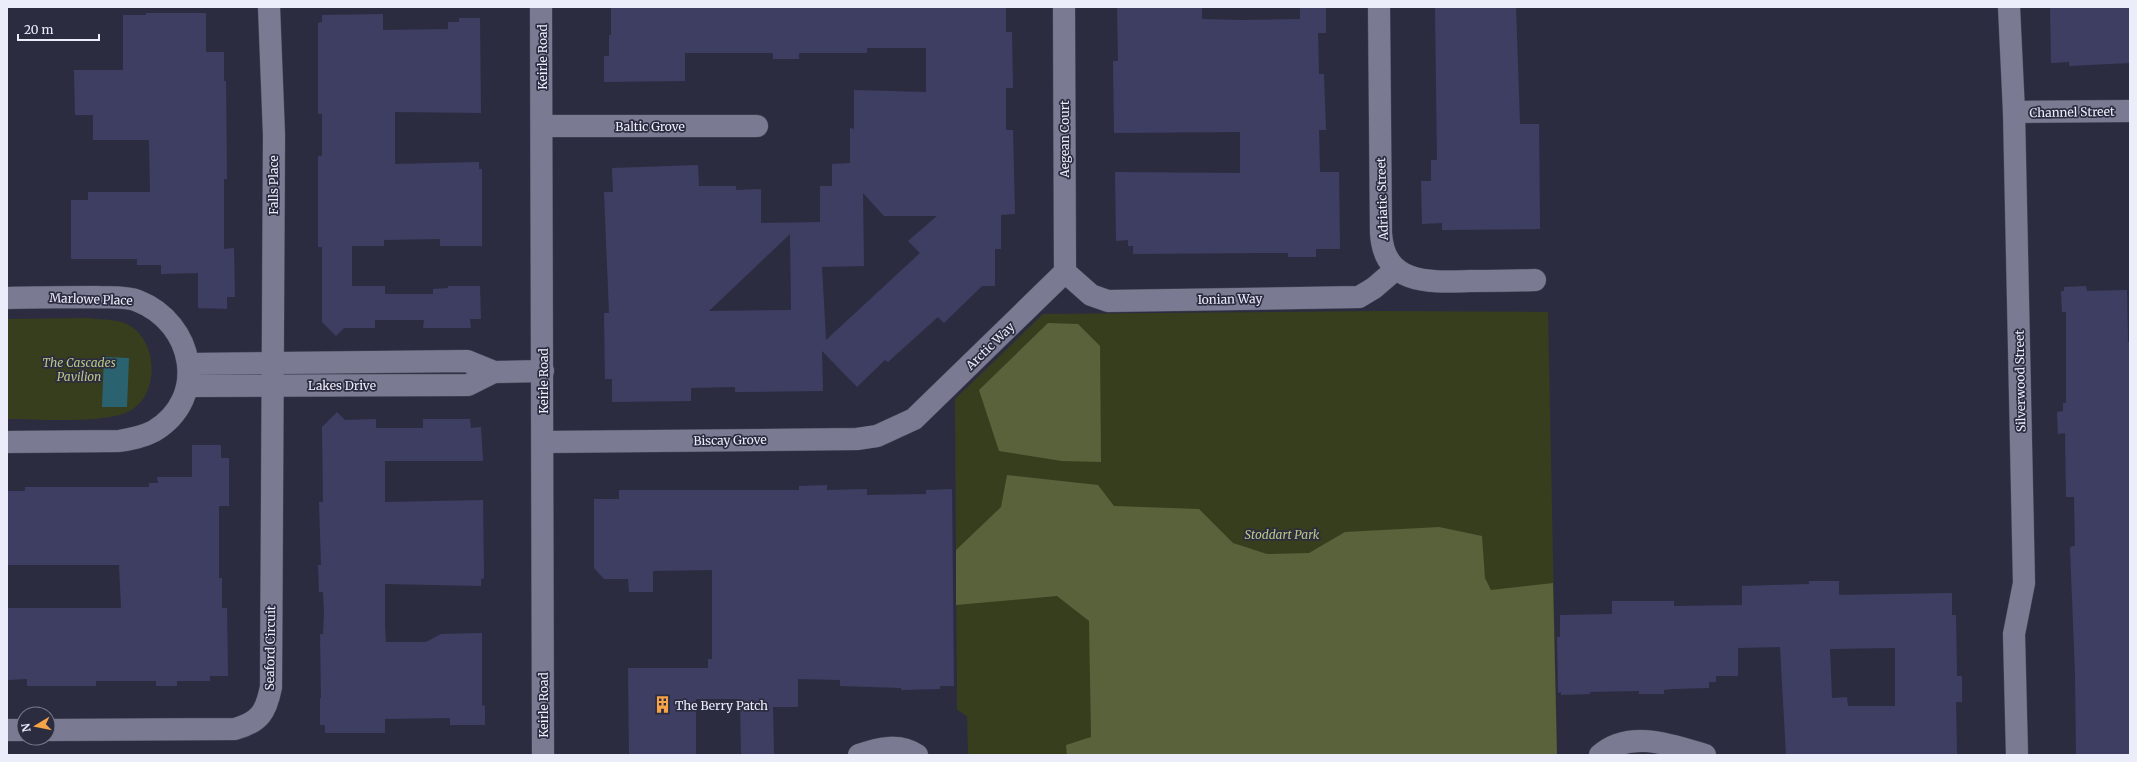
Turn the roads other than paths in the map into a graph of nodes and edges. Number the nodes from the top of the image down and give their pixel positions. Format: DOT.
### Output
graph roads {
  1 [pos="269,7"];
  2 [pos="541,7"];
  3 [pos="1064,7"];
  4 [pos="1379,7"];
  5 [pos="2009,7"];
  6 [pos="2130,111"];
  7 [pos="2014,112"];
  8 [pos="542,126"];
  9 [pos="757,126"];
  10 [pos="1396,269"];
  11 [pos="1065,272"];
  12 [pos="1535,280"];
  13 [pos="7,298"];
  14 [pos="189,364"];
  15 [pos="272,364"];
  16 [pos="543,371"];
  17 [pos="494,372"];
  18 [pos="271,385"];
  19 [pos="188,386"];
  20 [pos="914,420"];
  21 [pos="7,442"];
  22 [pos="543,442"];
  23 [pos="56,730"];
  24 [pos="543,755"];
  25 [pos="859,755"];
  26 [pos="917,755"];
  27 [pos="1600,755"];
  28 [pos="1705,755"];
  29 [pos="2017,755"];
  1 -- 15 [label="street, Falls Place"];
  2 -- 8 [label="street, Keirle Road"];
  3 -- 11 [label="street, Aegean Court"];
  4 -- 10 [label="street, Adriatic Street"];
  5 -- 7 [label="street, Silverwood Street"];
  6 -- 7 [label="street, Channel Street"];
  7 -- 29 [label="street, Silverwood Street"];
  8 -- 9 [label="street, Baltic Grove"];
  8 -- 16 [label="street, Keirle Road"];
  10 -- 11 [label="street, Ionian Way"];
  10 -- 12 [label="street"];
  11 -- 20 [label="street, Arctic Way"];
  13 -- 14 [label="street, Marlowe Place"];
  14 -- 15 [label="street, Lakes Drive"];
  14 -- 19 [label="street, Marlowe Place"];
  15 -- 17 [label="street, Lakes Drive"];
  15 -- 18 [label="street, Falls Place"];
  16 -- 17 [label="street, Lakes Drive"];
  16 -- 22 [label="street, Keirle Road"];
  17 -- 18 [label="street, Lakes Drive"];
  18 -- 19 [label="street, Lakes Drive"];
  18 -- 23 [label="street, Seaford Circuit"];
  19 -- 21 [label="street"];
  20 -- 22 [label="street, Biscay Grove"];
  22 -- 24 [label="street, Keirle Road"];
  25 -- 26 [label="street"];
  27 -- 28 [label="street"];
}
